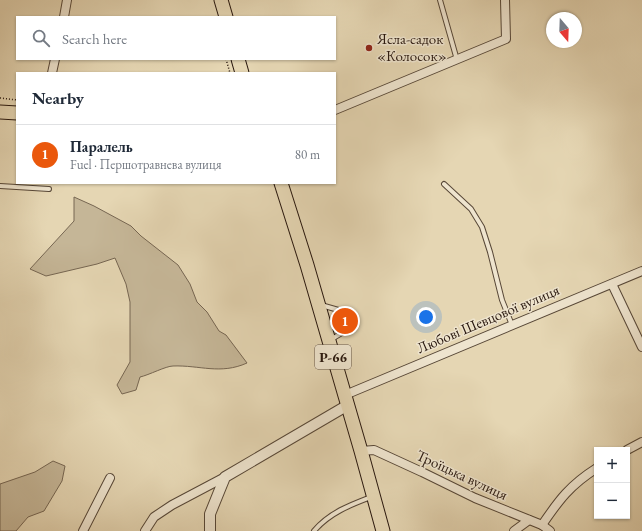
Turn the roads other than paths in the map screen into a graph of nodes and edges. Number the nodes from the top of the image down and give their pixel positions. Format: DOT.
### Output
graph roads {
  1 [pos="67,0"];
  2 [pos="221,0"];
  3 [pos="440,0"];
  4 [pos="505,0"];
  5 [pos="64,16"];
  6 [pos="226,16"];
  7 [pos="55,60"];
  8 [pos="238,60"];
  9 [pos="457,60"];
  10 [pos="52,72"];
  11 [pos="242,72"];
  12 [pos="336,110"];
  13 [pos="0,112"];
  14 [pos="16,113"];
  15 [pos="281,184"];
  16 [pos="444,184"];
  17 [pos="0,186"];
  18 [pos="49,189"];
  19 [pos="642,271"];
  20 [pos="612,284"];
  21 [pos="318,304"];
  22 [pos="343,316"];
  23 [pos="512,325"];
  24 [pos="346,326"];
  25 [pos="328,341"];
  26 [pos="642,347"];
  27 [pos="346,400"];
  28 [pos="642,442"];
  29 [pos="630,448"];
  30 [pos="361,451"];
  31 [pos="594,470"];
  32 [pos="225,477"];
  33 [pos="110,478"];
  34 [pos="373,496"];
  35 [pos="529,520"];
  36 [pos="542,526"];
  37 [pos="83,531"];
  38 [pos="145,531"];
  39 [pos="210,531"];
  40 [pos="314,531"];
  41 [pos="383,531"];
  42 [pos="514,531"];
  43 [pos="550,531"];
  1 -- 5 [label="street"];
  2 -- 6 [label="main road"];
  3 -- 9 [label="lane"];
  4 -- 9 [label="street"];
  7 -- 10 [label="street"];
  8 -- 11 [label="main road"];
  9 -- 12 [label="street"];
  13 -- 14 [label="main road"];
  15 -- 21 [label="main road, Р-66"];
  16 -- 23 [label="lane"];
  17 -- 18 [label="lane"];
  19 -- 20 [label="street, Любові Шевцової вулиця"];
  20 -- 23 [label="street, Любові Шевцової вулиця"];
  20 -- 26 [label="street"];
  21 -- 22 [label="lane"];
  21 -- 25 [label="main road, Р-66"];
  23 -- 27 [label="street, Любові Шевцової вулиця"];
  24 -- 25 [label="lane"];
  25 -- 27 [label="main road, Р-66"];
  27 -- 30 [label="main road, Р-66"];
  27 -- 32 [label="street, Любові Шевцової вулиця"];
  28 -- 29 [label="street"];
  30 -- 34 [label="main road, Р-66"];
  30 -- 35 [label="street, Троїцька вулиця"];
  31 -- 36 [label="street"];
  32 -- 38 [label="street, Любові Шевцової вулиця"];
  32 -- 39 [label="street"];
  33 -- 37 [label="street"];
  34 -- 40 [label="lane"];
  34 -- 41 [label="main road, Р-66"];
  35 -- 36 [label="street, Троїцька вулиця"];
  35 -- 42 [label="street"];
  36 -- 43 [label="street, Троїцька вулиця"];
}
